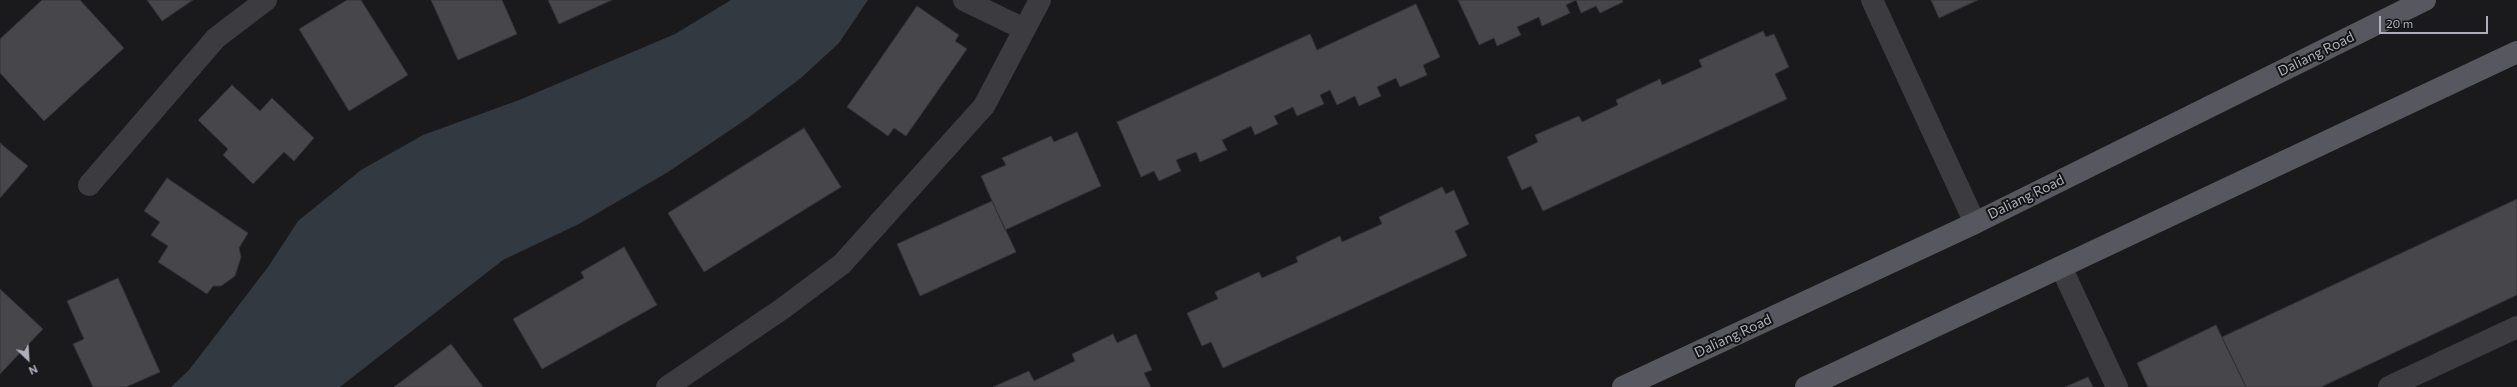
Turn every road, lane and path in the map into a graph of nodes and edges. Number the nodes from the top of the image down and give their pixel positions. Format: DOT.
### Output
graph roads {
  1 [pos="266,0"];
  2 [pos="964,0"];
  3 [pos="1040,0"];
  4 [pos="1872,0"];
  5 [pos="2425,0"];
  6 [pos="1024,29"];
  7 [pos="2517,52"];
  8 [pos="89,185"];
  9 [pos="1975,222"];
  10 [pos="2061,267"];
  11 [pos="2517,327"];
  12 [pos="667,387"];
  13 [pos="1623,387"];
  14 [pos="1806,387"];
  15 [pos="2117,387"];
  16 [pos="2389,387"];
  1 -- 8 [label="street"];
  2 -- 6 [label="street"];
  3 -- 6 [label="street"];
  4 -- 9 [label="street"];
  5 -- 9 [label="main road, Daliang Road"];
  6 -- 12 [label="street"];
  7 -- 10 [label="main road"];
  9 -- 13 [label="main road, Daliang Road"];
  10 -- 14 [label="main road"];
  10 -- 15 [label="street"];
  11 -- 16 [label="street"];
}
